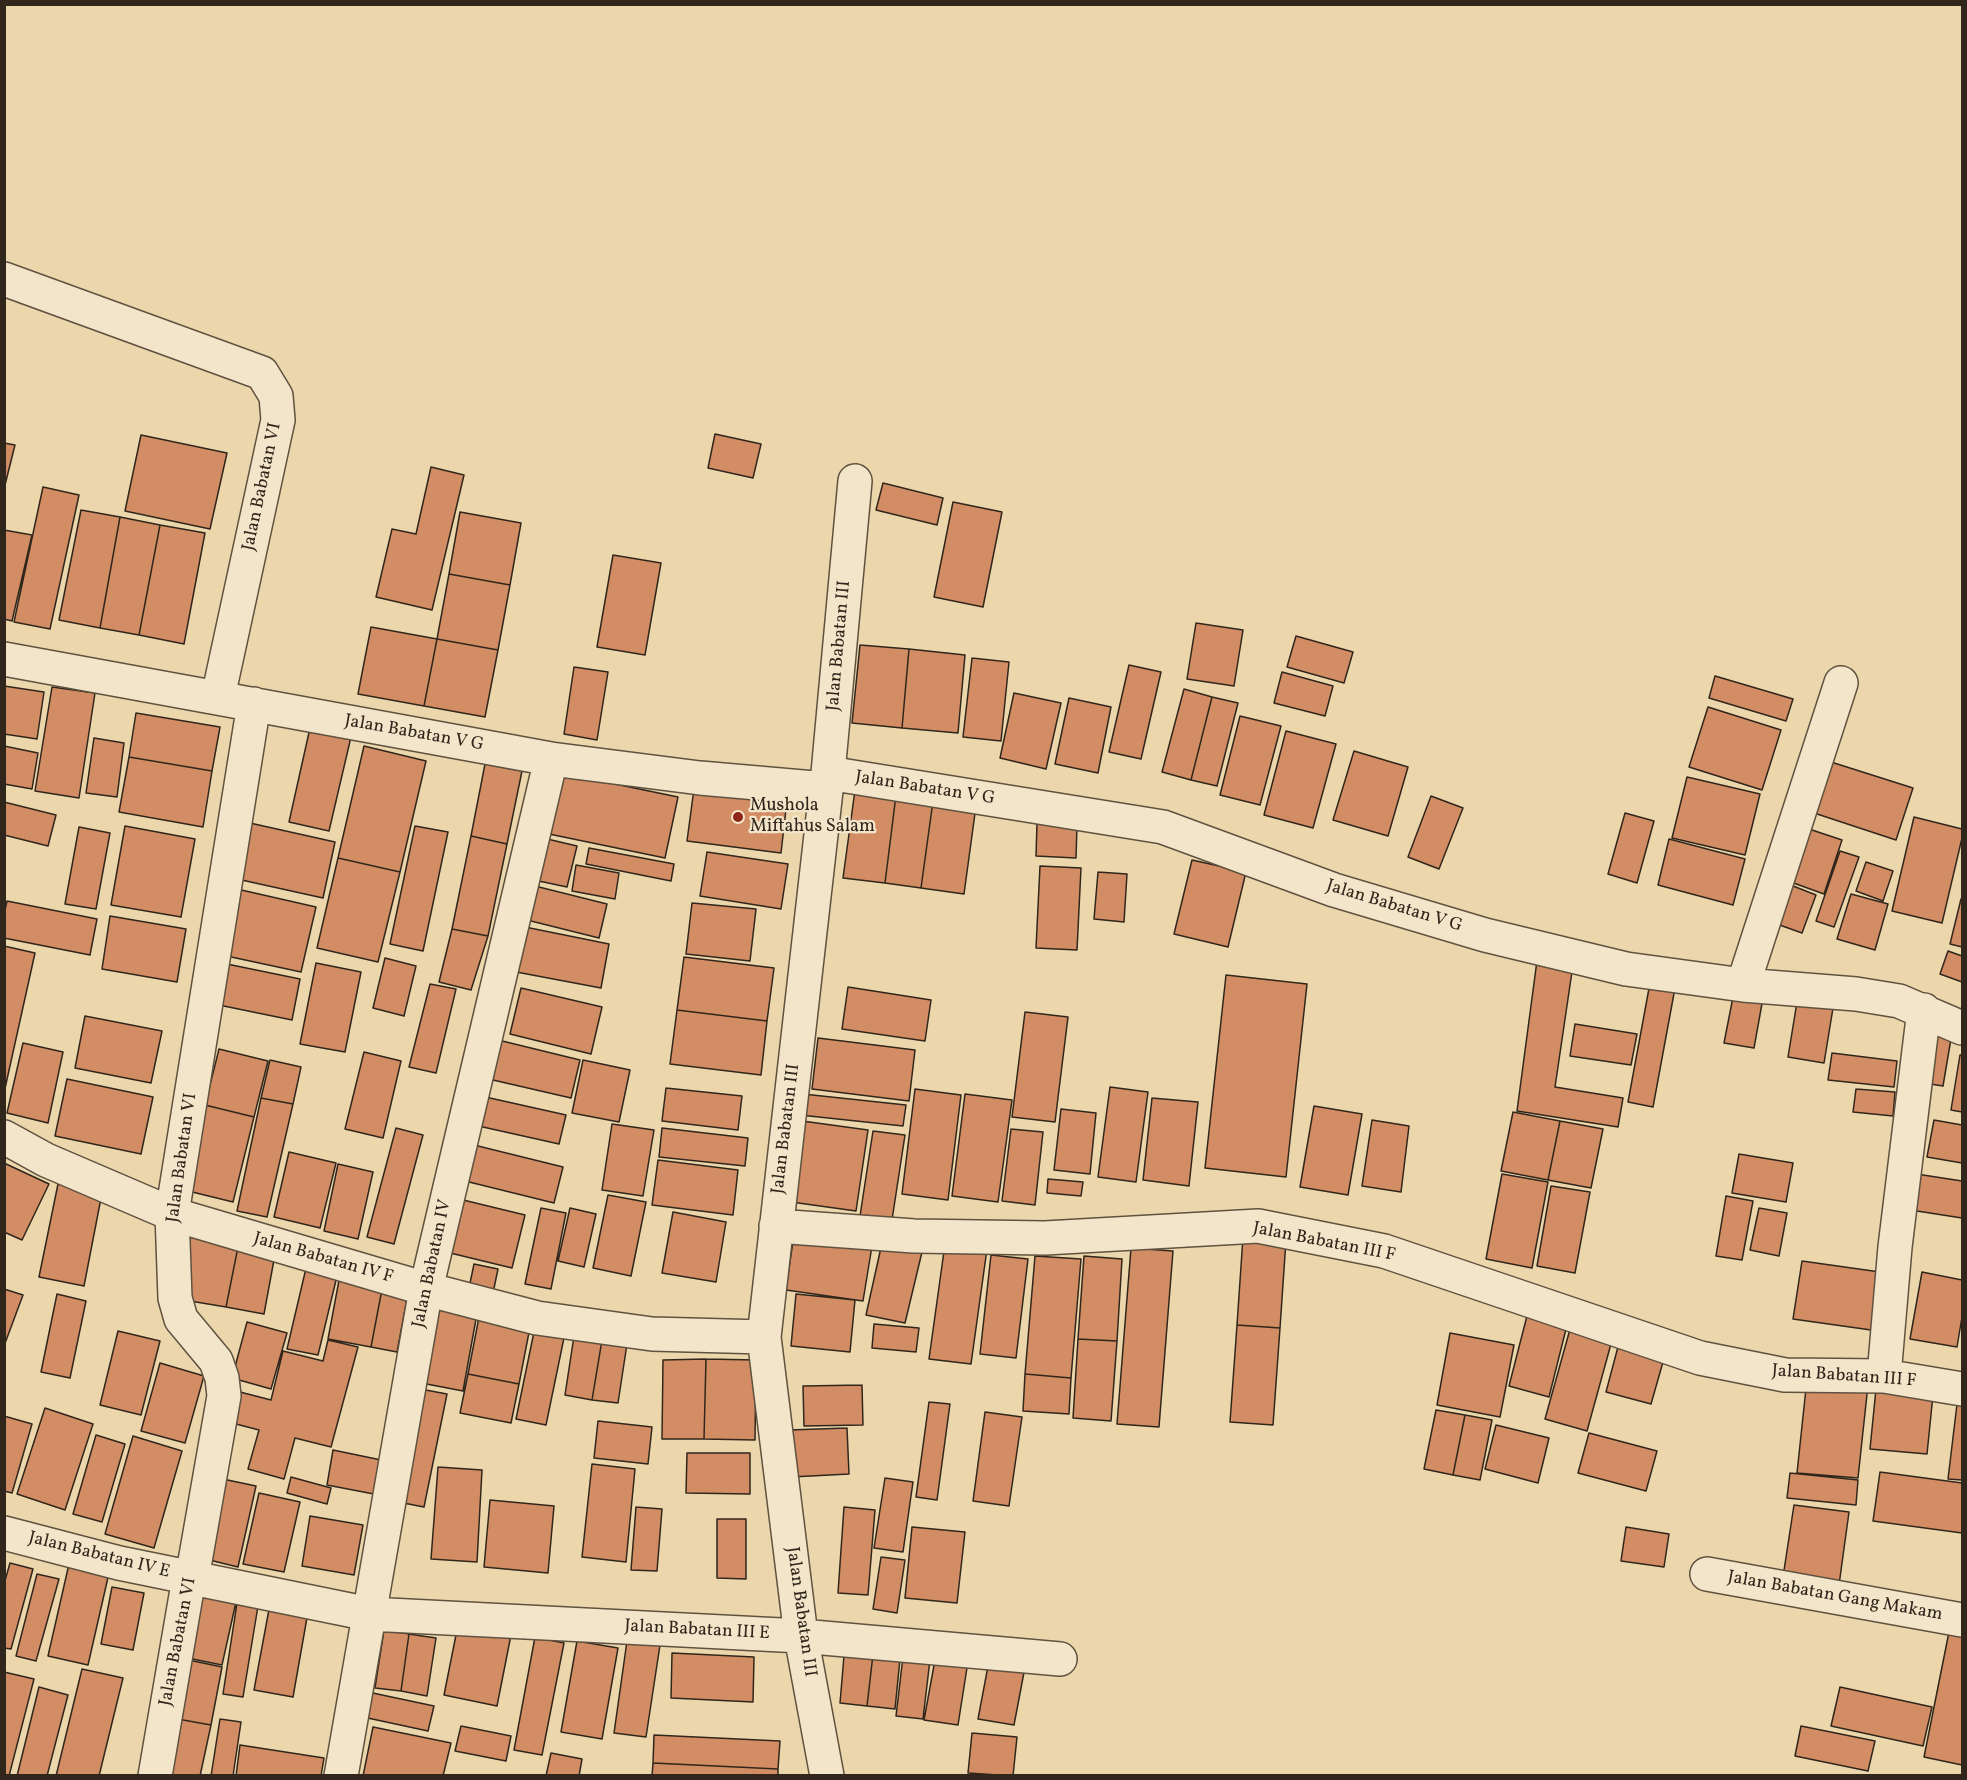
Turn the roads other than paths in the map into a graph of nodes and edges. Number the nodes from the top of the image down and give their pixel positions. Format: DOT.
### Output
graph roads {
  1 [pos="4,279"];
  2 [pos="855,481"];
  3 [pos="4,659"];
  4 [pos="1841,682"];
  5 [pos="218,697"];
  6 [pos="254,704"];
  7 [pos="551,759"];
  8 [pos="827,781"];
  9 [pos="1743,985"];
  10 [pos="1924,1010"];
  11 [pos="1962,1028"];
  12 [pos="4,1137"];
  13 [pos="172,1214"];
  14 [pos="776,1226"];
  15 [pos="426,1289"];
  16 [pos="764,1336"];
  17 [pos="1884,1376"];
  18 [pos="1962,1389"];
  19 [pos="4,1533"];
  20 [pos="1707,1574"];
  21 [pos="189,1578"];
  22 [pos="369,1614"];
  23 [pos="1962,1620"];
  24 [pos="801,1636"];
  25 [pos="1060,1659"];
  26 [pos="155,1776"];
  27 [pos="341,1776"];
  28 [pos="827,1776"];
  1 -- 5 [label="street, Jalan Babatan VI"];
  2 -- 8 [label="street, Jalan Babatan III"];
  3 -- 5 [label="street, Jalan Babatan V G"];
  4 -- 9 [label="street"];
  5 -- 6 [label="street, Jalan Babatan V G"];
  6 -- 7 [label="street, Jalan Babatan V G"];
  6 -- 13 [label="street, Jalan Babatan VI"];
  7 -- 8 [label="street, Jalan Babatan V G"];
  7 -- 15 [label="street, Jalan Babatan IV"];
  8 -- 9 [label="street, Jalan Babatan V G"];
  8 -- 14 [label="street, Jalan Babatan III"];
  9 -- 10 [label="street, Jalan Babatan V G"];
  10 -- 11 [label="street, Jalan Babatan V G"];
  10 -- 17 [label="street"];
  12 -- 13 [label="street, Jalan Babatan IV F"];
  13 -- 15 [label="street, Jalan Babatan IV F"];
  13 -- 21 [label="street, Jalan Babatan VI"];
  14 -- 16 [label="street, Jalan Babatan III"];
  14 -- 17 [label="street, Jalan Babatan III F"];
  15 -- 16 [label="street, Jalan Babatan IV F"];
  15 -- 22 [label="street, Jalan Babatan IV"];
  16 -- 24 [label="street, Jalan Babatan III"];
  17 -- 18 [label="street, Jalan Babatan III F"];
  19 -- 21 [label="street, Jalan Babatan IV E"];
  20 -- 23 [label="street, Jalan Babatan Gang Makam"];
  21 -- 22 [label="street, Jalan Babatan IV E"];
  21 -- 26 [label="street, Jalan Babatan VI"];
  22 -- 24 [label="street, Jalan Babatan III E"];
  22 -- 27 [label="street, Jalan Babatan IV"];
  24 -- 25 [label="street, Jalan Babatan III E"];
  24 -- 28 [label="street, Jalan Babatan III"];
}
